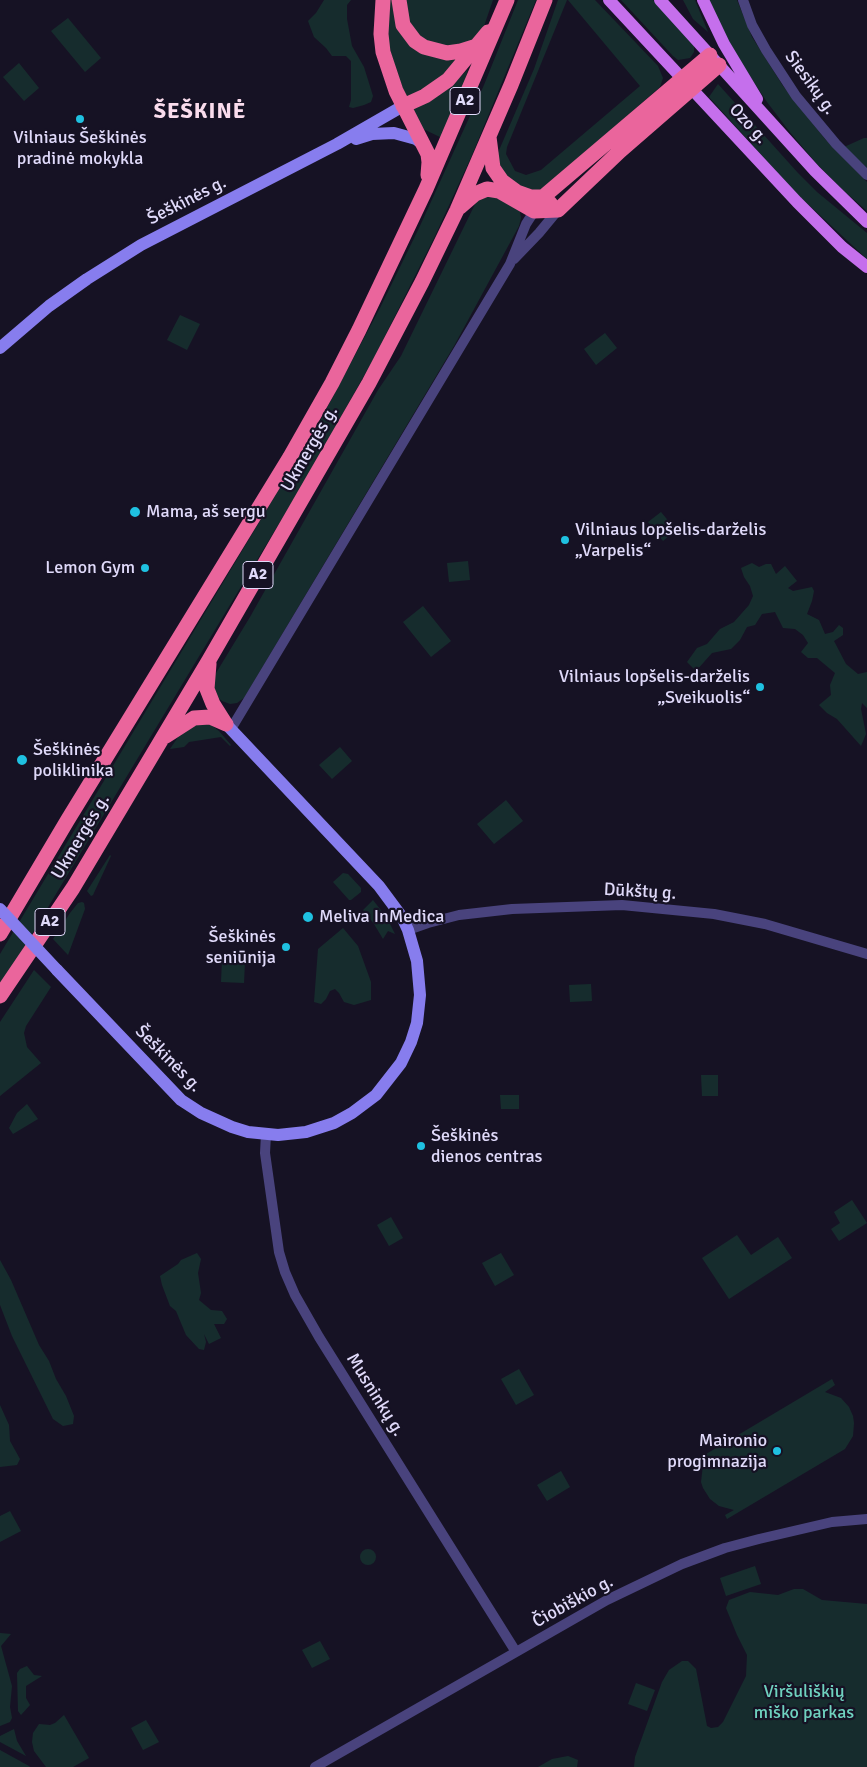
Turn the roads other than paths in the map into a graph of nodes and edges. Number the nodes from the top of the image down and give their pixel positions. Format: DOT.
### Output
graph roads {
  1 [pos="384,0"];
  2 [pos="399,0"];
  3 [pos="545,0"];
  4 [pos="609,0"];
  5 [pos="660,0"];
  6 [pos="703,0"];
  7 [pos="743,0"];
  8 [pos="505,6"];
  9 [pos="477,46"];
  10 [pos="714,60"];
  11 [pos="686,84"];
  12 [pos="403,106"];
  13 [pos="771,123"];
  14 [pos="489,136"];
  15 [pos="337,144"];
  16 [pos="424,144"];
  17 [pos="867,175"];
  18 [pos="426,189"];
  19 [pos="543,197"];
  20 [pos="457,210"];
  21 [pos="558,210"];
  22 [pos="534,211"];
  23 [pos="867,222"];
  24 [pos="510,264"];
  25 [pos="867,267"];
  26 [pos="0,348"];
  27 [pos="209,660"];
  28 [pos="228,726"];
  29 [pos="161,740"];
  30 [pos="0,909"];
  31 [pos="408,930"];
  32 [pos="0,934"];
  33 [pos="867,954"];
  34 [pos="0,996"];
  35 [pos="266,1134"];
  36 [pos="867,1519"];
  37 [pos="516,1652"];
  38 [pos="315,1767"];
  1 -- 12 [label="highway"];
  2 -- 9 [label="highway"];
  3 -- 14 [label="highway, Ukmergės g. / A2"];
  4 -- 11 [label="main road, Ozo g."];
  5 -- 10 [label="main road, Ozo g."];
  6 -- 13 [label="main road"];
  7 -- 17 [label="street, Siesikų g."];
  8 -- 9 [label="highway"];
  8 -- 18 [label="highway, Ukmergės g. / A2"];
  9 -- 12 [label="highway"];
  10 -- 11 [label="highway"];
  10 -- 13 [label="main road, Ozo g."];
  11 -- 19 [label="highway"];
  11 -- 21 [label="highway"];
  11 -- 25 [label="main road, Ozo g."];
  12 -- 15 [label="street, Šeškinės g."];
  12 -- 16 [label="highway"];
  13 -- 23 [label="main road, Ozo g."];
  14 -- 19 [label="highway"];
  14 -- 20 [label="highway, Ukmergės g. / A2"];
  15 -- 16 [label="street"];
  15 -- 26 [label="street, Šeškinės g."];
  16 -- 18 [label="highway"];
  18 -- 32 [label="highway, Ukmergės g. / A2"];
  19 -- 21 [label="highway"];
  19 -- 22 [label="street"];
  20 -- 22 [label="highway"];
  20 -- 27 [label="highway, Ukmergės g. / A2"];
  21 -- 22 [label="highway"];
  21 -- 24 [label="street"];
  22 -- 24 [label="street"];
  24 -- 28 [label="street"];
  27 -- 28 [label="highway"];
  27 -- 29 [label="highway, Ukmergės g. / A2"];
  28 -- 29 [label="highway"];
  28 -- 31 [label="street, Šeškinės g."];
  29 -- 34 [label="highway, Ukmergės g. / A2"];
  30 -- 35 [label="street, Šeškinės g., bridge"];
  31 -- 33 [label="street, Dūkštų g."];
  31 -- 35 [label="street, Šeškinės g."];
  35 -- 37 [label="street, Musninkų g."];
  36 -- 37 [label="street, Čiobiškio g."];
  37 -- 38 [label="street, Čiobiškio g."];
}
